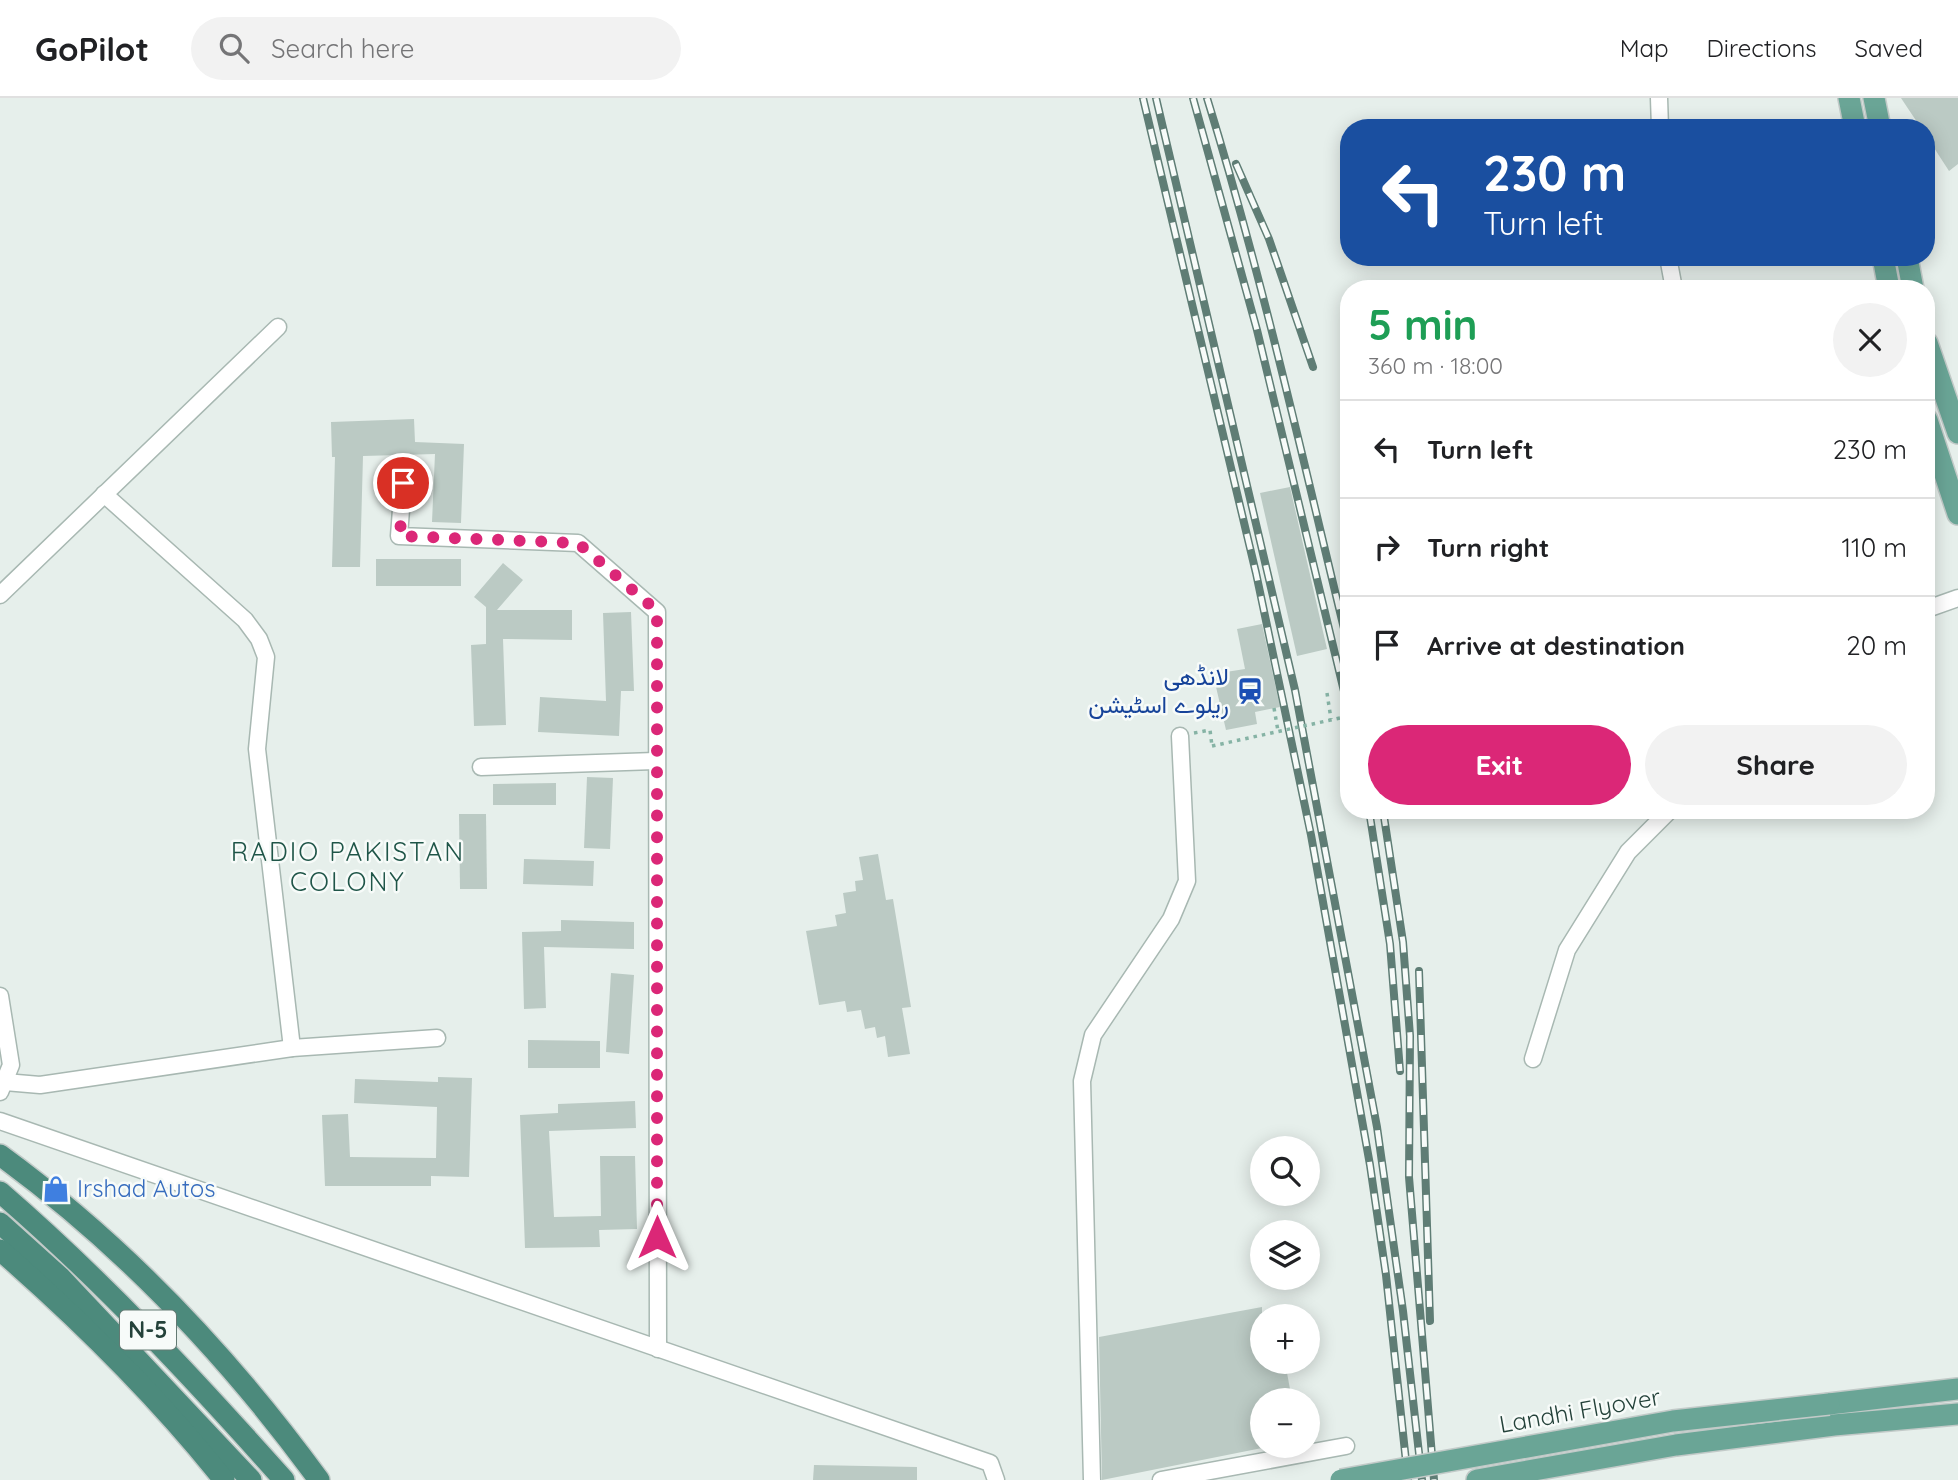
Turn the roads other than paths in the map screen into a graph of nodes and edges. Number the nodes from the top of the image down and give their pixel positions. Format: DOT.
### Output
graph roads {
  1 [pos="1659,98"];
  2 [pos="1849,98"];
  3 [pos="1874,98"];
  4 [pos="1660,119"];
  5 [pos="1853,119"];
  6 [pos="1878,119"];
  7 [pos="278,327"];
  8 [pos="1935,366"];
  9 [pos="1958,433"];
  10 [pos="1935,444"];
  11 [pos="403,483"];
  12 [pos="104,494"];
  13 [pos="1958,514"];
  14 [pos="0,595"];
  15 [pos="1958,598"];
  16 [pos="1935,607"];
  17 [pos="1180,736"];
  18 [pos="655,761"];
  19 [pos="481,766"];
  20 [pos="1661,819"];
  21 [pos="0,996"];
  22 [pos="437,1038"];
  23 [pos="292,1048"];
  24 [pos="1533,1059"];
  25 [pos="2,1087"];
  26 [pos="0,1121"];
  27 [pos="0,1154"];
  28 [pos="0,1192"];
  29 [pos="0,1223"];
  30 [pos="0,1250"];
  31 [pos="658,1349"];
  32 [pos="1958,1389"];
  33 [pos="1958,1414"];
  34 [pos="1832,1415"];
  35 [pos="1346,1446"];
  36 [pos="224,1480"];
  37 [pos="251,1480"];
  38 [pos="284,1480"];
  39 [pos="319,1480"];
  40 [pos="996,1480"];
  41 [pos="1092,1480"];
  42 [pos="1161,1480"];
  43 [pos="1340,1480"];
  44 [pos="1477,1480"];
  1 -- 4 [label="street"];
  2 -- 5 [label="main road"];
  3 -- 6 [label="main road"];
  7 -- 12 [label="street"];
  8 -- 9 [label="main road"];
  10 -- 13 [label="main road"];
  11 -- 18 [label="street"];
  12 -- 14 [label="street"];
  12 -- 23 [label="street"];
  15 -- 16 [label="street"];
  17 -- 41 [label="street"];
  18 -- 19 [label="street"];
  18 -- 31 [label="street"];
  20 -- 24 [label="street"];
  21 -- 25 [label="street"];
  22 -- 23 [label="street"];
  23 -- 25 [label="street"];
  26 -- 31 [label="street"];
  27 -- 39 [label="highway"];
  28 -- 38 [label="highway, N-5"];
  29 -- 37 [label="highway, N-5"];
  30 -- 36 [label="highway"];
  31 -- 40 [label="street"];
  32 -- 34 [label="main road"];
  33 -- 34 [label="main road"];
  34 -- 43 [label="main road, Landhi Flyover, bridge"];
  34 -- 44 [label="main road, Landhi Flyover"];
  35 -- 42 [label="street"];
}
